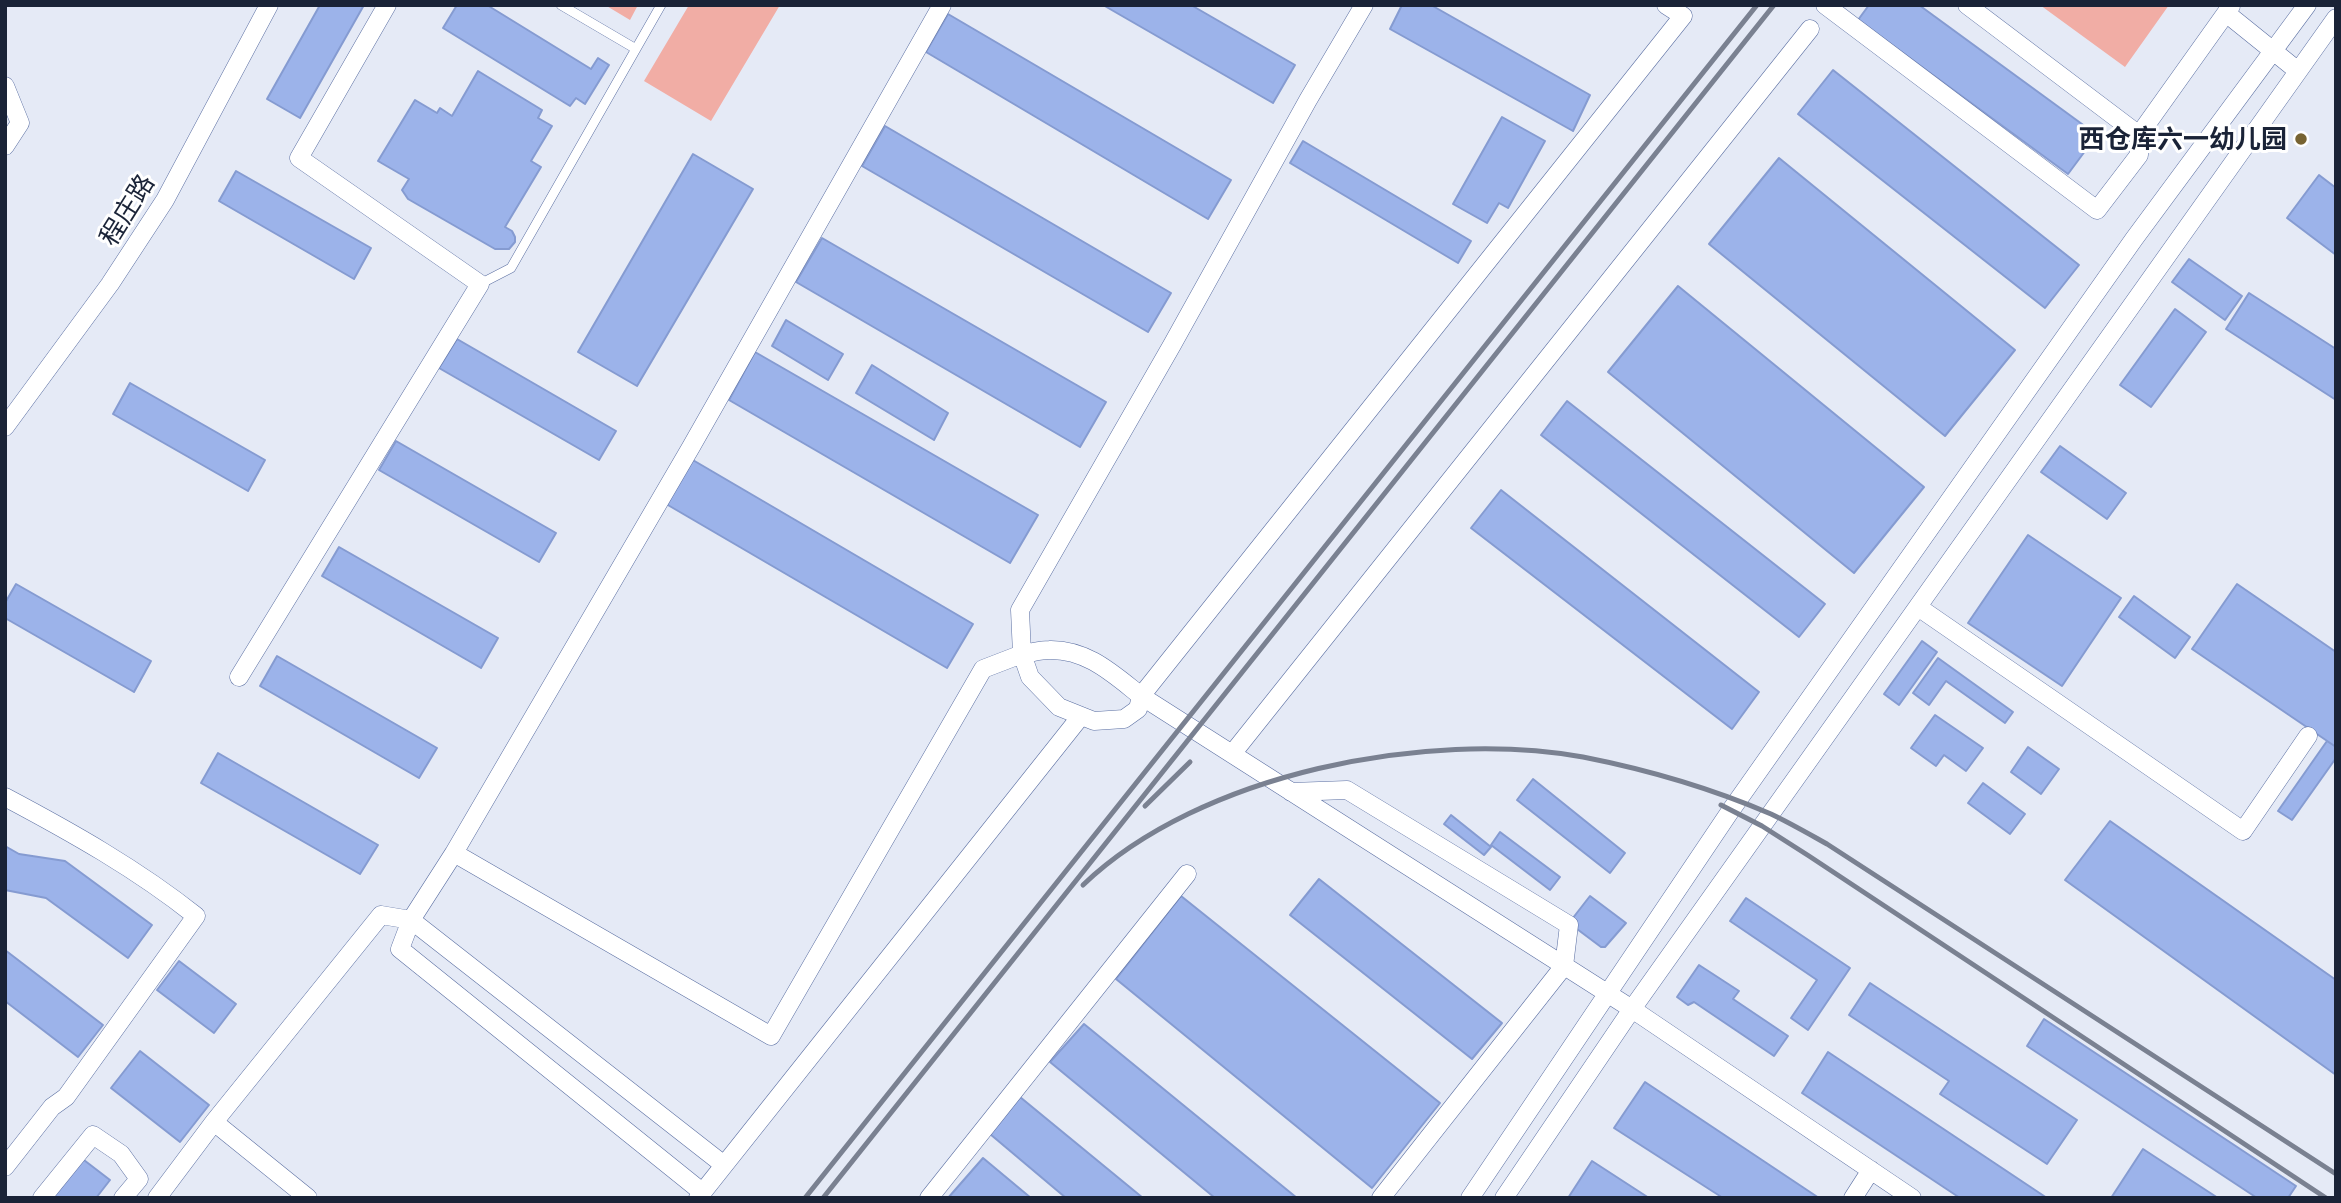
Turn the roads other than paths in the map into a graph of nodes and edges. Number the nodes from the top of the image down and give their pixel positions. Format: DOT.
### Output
graph roads {
  1 [pos="269,5"];
  2 [pos="387,5"];
  3 [pos="561,5"];
  4 [pos="661,5"];
  5 [pos="942,5"];
  6 [pos="1364,5"];
  7 [pos="1666,5"];
  8 [pos="1825,5"];
  9 [pos="1967,5"];
  10 [pos="2307,5"];
  11 [pos="2229,9"];
  12 [pos="2336,18"];
  13 [pos="1810,29"];
  14 [pos="636,49"];
  15 [pos="2273,51"];
  16 [pos="2298,71"];
  17 [pos="5,86"];
  18 [pos="2139,135"];
  19 [pos="5,146"];
  20 [pos="481,284"];
  21 [pos="5,427"];
  22 [pos="1917,607"];
  23 [pos="1022,654"];
  24 [pos="239,677"];
  25 [pos="1141,696"];
  26 [pos="1081,716"];
  27 [pos="2308,736"];
  28 [pos="1232,754"];
  29 [pos="1291,792"];
  30 [pos="5,797"];
  31 [pos="454,853"];
  32 [pos="1186,874"];
  33 [pos="411,920"];
  34 [pos="1564,966"];
  35 [pos="1609,994"];
  36 [pos="1632,1009"];
  37 [pos="214,1122"];
  38 [pos="724,1165"];
  39 [pos="5,1167"];
  40 [pos="1871,1170"];
  41 [pos="700,1195"];
  42 [pos="42,1198"];
  43 [pos="123,1198"];
  44 [pos="157,1198"];
  45 [pos="308,1198"];
  46 [pos="929,1198"];
  47 [pos="1381,1198"];
  48 [pos="1470,1198"];
  49 [pos="1504,1198"];
  50 [pos="1853,1198"];
  51 [pos="1912,1198"];
  1 -- 21 [label="street, 程庄路"];
  2 -- 20 [label="street"];
  3 -- 14 [label="lane"];
  4 -- 14 [label="lane"];
  5 -- 31 [label="street"];
  6 -- 23 [label="street"];
  7 -- 25 [label="street"];
  8 -- 18 [label="street"];
  9 -- 18 [label="street"];
  10 -- 15 [label="street"];
  11 -- 15 [label="street"];
  11 -- 18 [label="street"];
  12 -- 16 [label="street"];
  13 -- 28 [label="street"];
  14 -- 20 [label="lane"];
  15 -- 16 [label="street"];
  15 -- 35 [label="street"];
  16 -- 22 [label="street"];
  17 -- 19 [label="street"];
  20 -- 24 [label="street"];
  22 -- 27 [label="street"];
  22 -- 36 [label="street"];
  23 -- 25 [label="street"];
  23 -- 26 [label="street"];
  23 -- 31 [label="street"];
  25 -- 26 [label="street"];
  25 -- 28 [label="street"];
  26 -- 38 [label="street"];
  28 -- 29 [label="street"];
  29 -- 34 [label="street"];
  29 -- 34 [label="street"];
  30 -- 39 [label="street"];
  31 -- 33 [label="street"];
  32 -- 46 [label="street"];
  33 -- 37 [label="street"];
  33 -- 38 [label="street"];
  33 -- 41 [label="street"];
  34 -- 35 [label="street"];
  34 -- 47 [label="street"];
  35 -- 36 [label="street"];
  35 -- 48 [label="street"];
  36 -- 40 [label="street"];
  36 -- 49 [label="street"];
  37 -- 44 [label="street"];
  37 -- 45 [label="street"];
  38 -- 41 [label="street"];
  40 -- 50 [label="street"];
  40 -- 51 [label="street"];
  42 -- 43 [label="street"];
}
